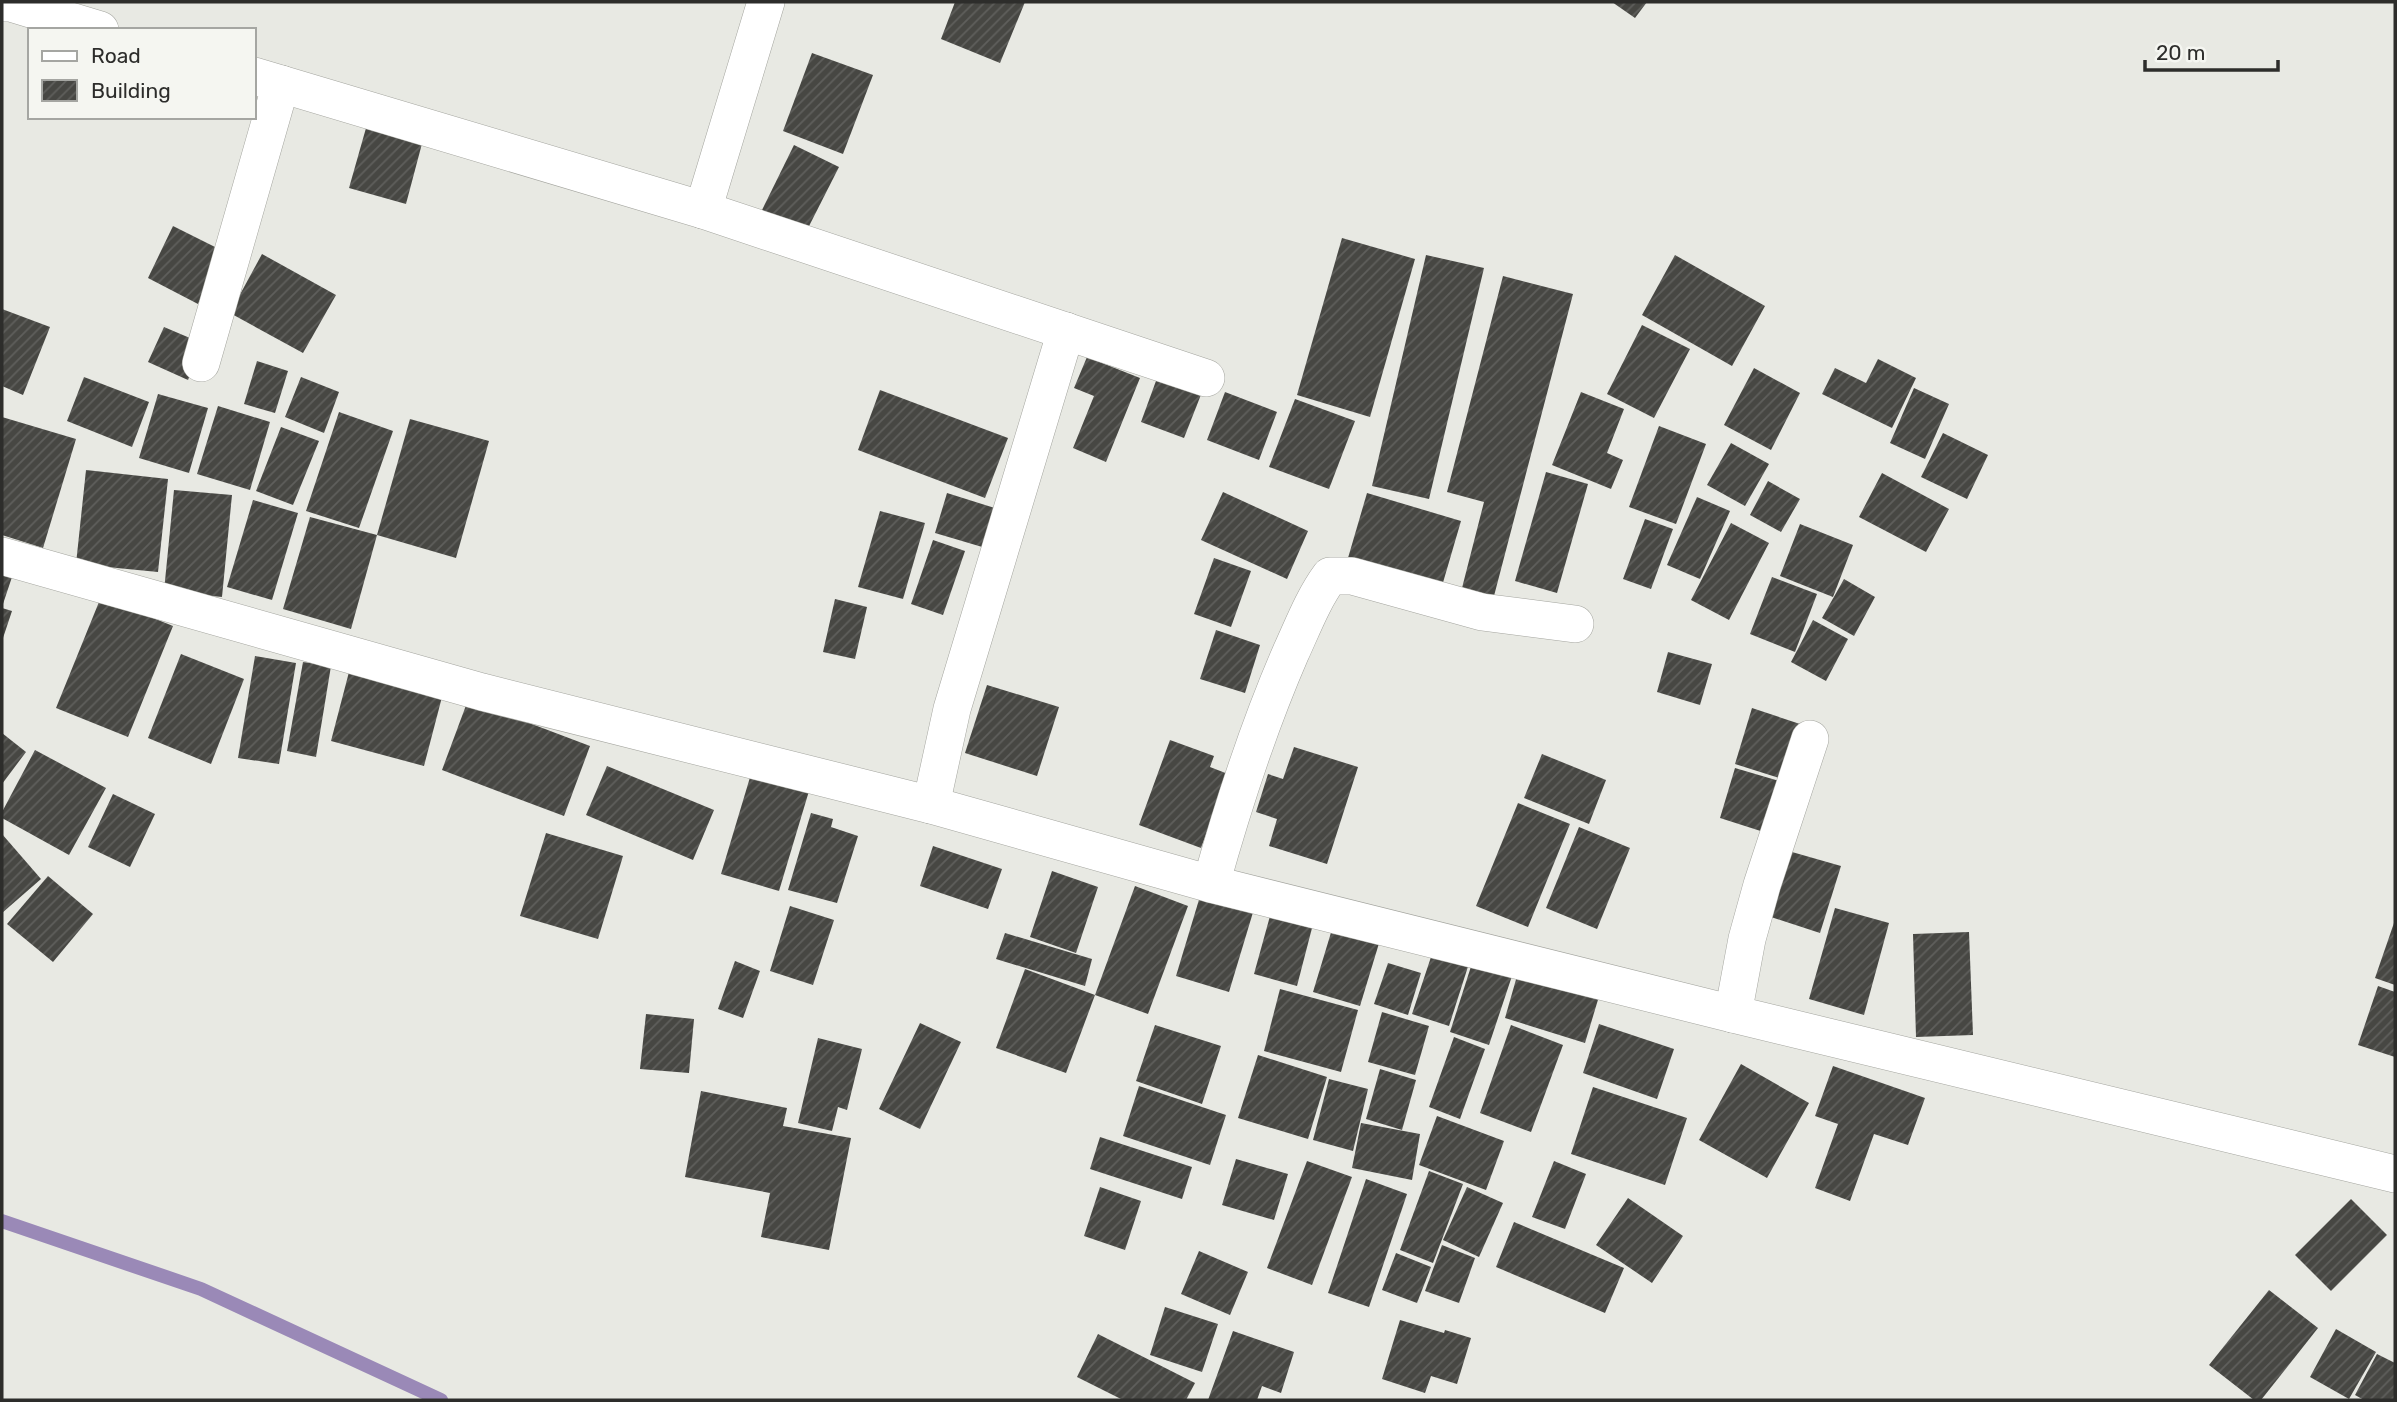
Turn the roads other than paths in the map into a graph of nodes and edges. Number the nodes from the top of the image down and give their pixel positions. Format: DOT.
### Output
graph roads {
  1 [pos="766,2"];
  2 [pos="2,3"];
  3 [pos="93,28"];
  4 [pos="267,80"];
  5 [pos="703,210"];
  6 [pos="1066,331"];
  7 [pos="201,363"];
  8 [pos="1206,378"];
  9 [pos="2,556"];
  10 [pos="1575,624"];
  11 [pos="1810,738"];
  12 [pos="931,805"];
  13 [pos="1210,884"];
  14 [pos="1733,1014"];
  15 [pos="2395,1174"];
  1 -- 5 [label="street"];
  2 -- 3 [label="street"];
  4 -- 5 [label="street"];
  4 -- 7 [label="street"];
  5 -- 6 [label="street"];
  6 -- 8 [label="street"];
  6 -- 12 [label="street"];
  9 -- 12 [label="street"];
  10 -- 13 [label="street"];
  11 -- 14 [label="street"];
  12 -- 13 [label="street"];
  13 -- 14 [label="street"];
  14 -- 15 [label="street"];
}
